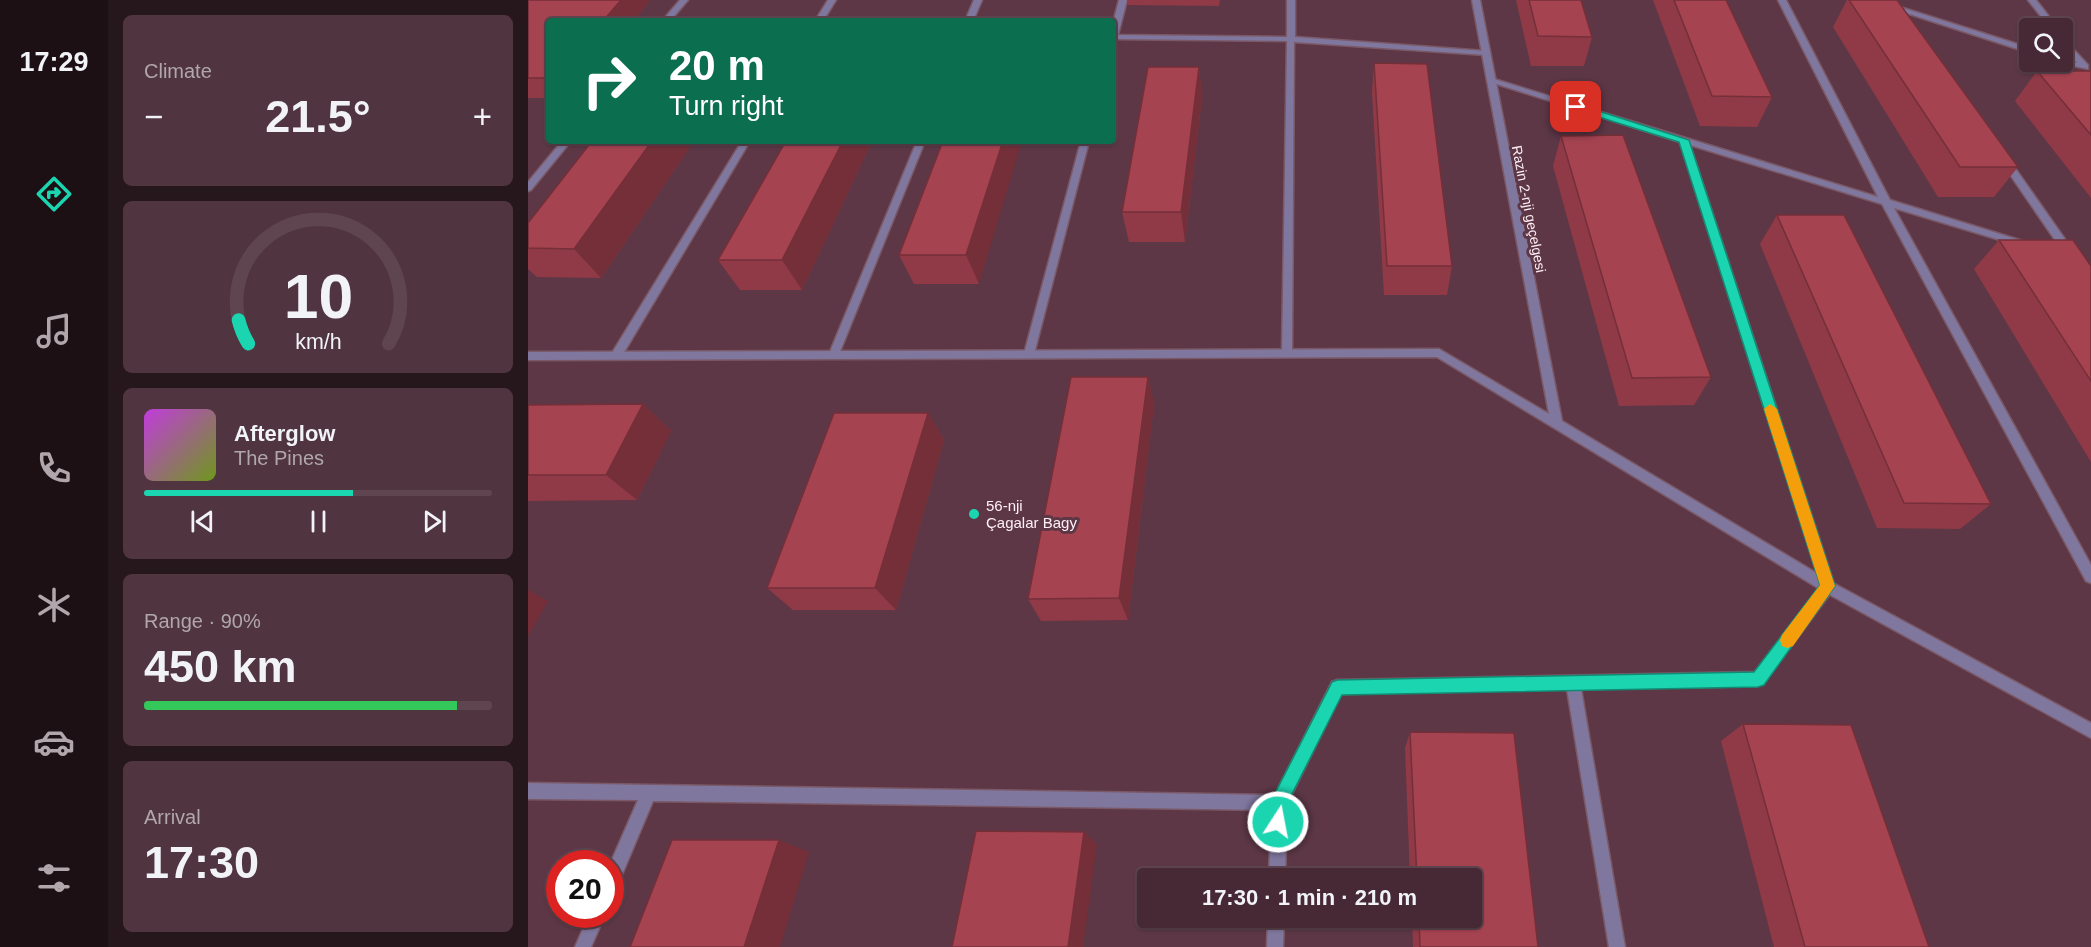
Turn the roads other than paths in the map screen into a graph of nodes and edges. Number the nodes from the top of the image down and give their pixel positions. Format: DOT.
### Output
graph roads {
  1 [pos="684,0"];
  2 [pos="832,0"];
  3 [pos="978,0"];
  4 [pos="1123,0"];
  5 [pos="1291,0"];
  6 [pos="1476,0"];
  7 [pos="1782,0"];
  8 [pos="1870,0"];
  9 [pos="1896,0"];
  10 [pos="2032,0"];
  11 [pos="1904,12"];
  12 [pos="669,18"];
  13 [pos="821,18"];
  14 [pos="970,18"];
  15 [pos="2046,18"];
  16 [pos="1911,22"];
  17 [pos="1116,26"];
  18 [pos="1116,37"];
  19 [pos="1292,39"];
  20 [pos="2019,48"];
  21 [pos="2073,51"];
  22 [pos="1486,53"];
  23 [pos="2073,63"];
  24 [pos="2088,68"];
  25 [pos="1491,81"];
  26 [pos="1684,140"];
  27 [pos="565,144"];
  28 [pos="744,144"];
  29 [pos="920,144"];
  30 [pos="1084,144"];
  31 [pos="1999,151"];
  32 [pos="528,188"];
  33 [pos="1886,202"];
  34 [pos="2029,246"];
  35 [pos="2062,256"];
  36 [pos="1287,353"];
  37 [pos="834,354"];
  38 [pos="1029,354"];
  39 [pos="528,356"];
  40 [pos="616,356"];
  41 [pos="1557,424"];
  42 [pos="2091,577"];
  43 [pos="1828,586"];
  44 [pos="1574,683"];
  45 [pos="2091,731"];
  46 [pos="528,791"];
  47 [pos="649,793"];
  48 [pos="1279,803"];
  49 [pos="624,851"];
  50 [pos="1277,868"];
  51 [pos="591,928"];
  52 [pos="1276,928"];
  53 [pos="583,947"];
  54 [pos="1275,947"];
  55 [pos="1617,947"];
  1 -- 12 [label="street"];
  2 -- 13 [label="street"];
  3 -- 14 [label="street"];
  4 -- 17 [label="street"];
  5 -- 19 [label="street"];
  6 -- 22 [label="street, Razin 2-nji geçelgesi"];
  7 -- 33 [label="street"];
  8 -- 11 [label="street"];
  9 -- 11 [label="street"];
  10 -- 15 [label="street"];
  11 -- 16 [label="street"];
  11 -- 20 [label="street"];
  18 -- 19 [label="street"];
  19 -- 22 [label="street"];
  19 -- 36 [label="street"];
  21 -- 24 [label="street"];
  22 -- 25 [label="street, Razin 2-nji geçelgesi"];
  23 -- 24 [label="street"];
  25 -- 26 [label="street"];
  25 -- 41 [label="street, Razin 2-nji geçelgesi"];
  26 -- 33 [label="street"];
  26 -- 43 [label="street"];
  27 -- 32 [label="street"];
  28 -- 40 [label="street"];
  29 -- 37 [label="street"];
  30 -- 38 [label="street"];
  31 -- 35 [label="street"];
  33 -- 34 [label="street"];
  33 -- 42 [label="street"];
  36 -- 38 [label="street"];
  36 -- 41 [label="street"];
  37 -- 38 [label="street"];
  37 -- 40 [label="street"];
  39 -- 40 [label="street"];
  41 -- 43 [label="street"];
  43 -- 44 [label="street"];
  43 -- 45 [label="street"];
  44 -- 48 [label="street"];
  44 -- 55 [label="street"];
  46 -- 47 [label="street"];
  47 -- 48 [label="street"];
  47 -- 49 [label="street"];
  48 -- 50 [label="street"];
  51 -- 53 [label="street"];
  52 -- 54 [label="street"];
}
